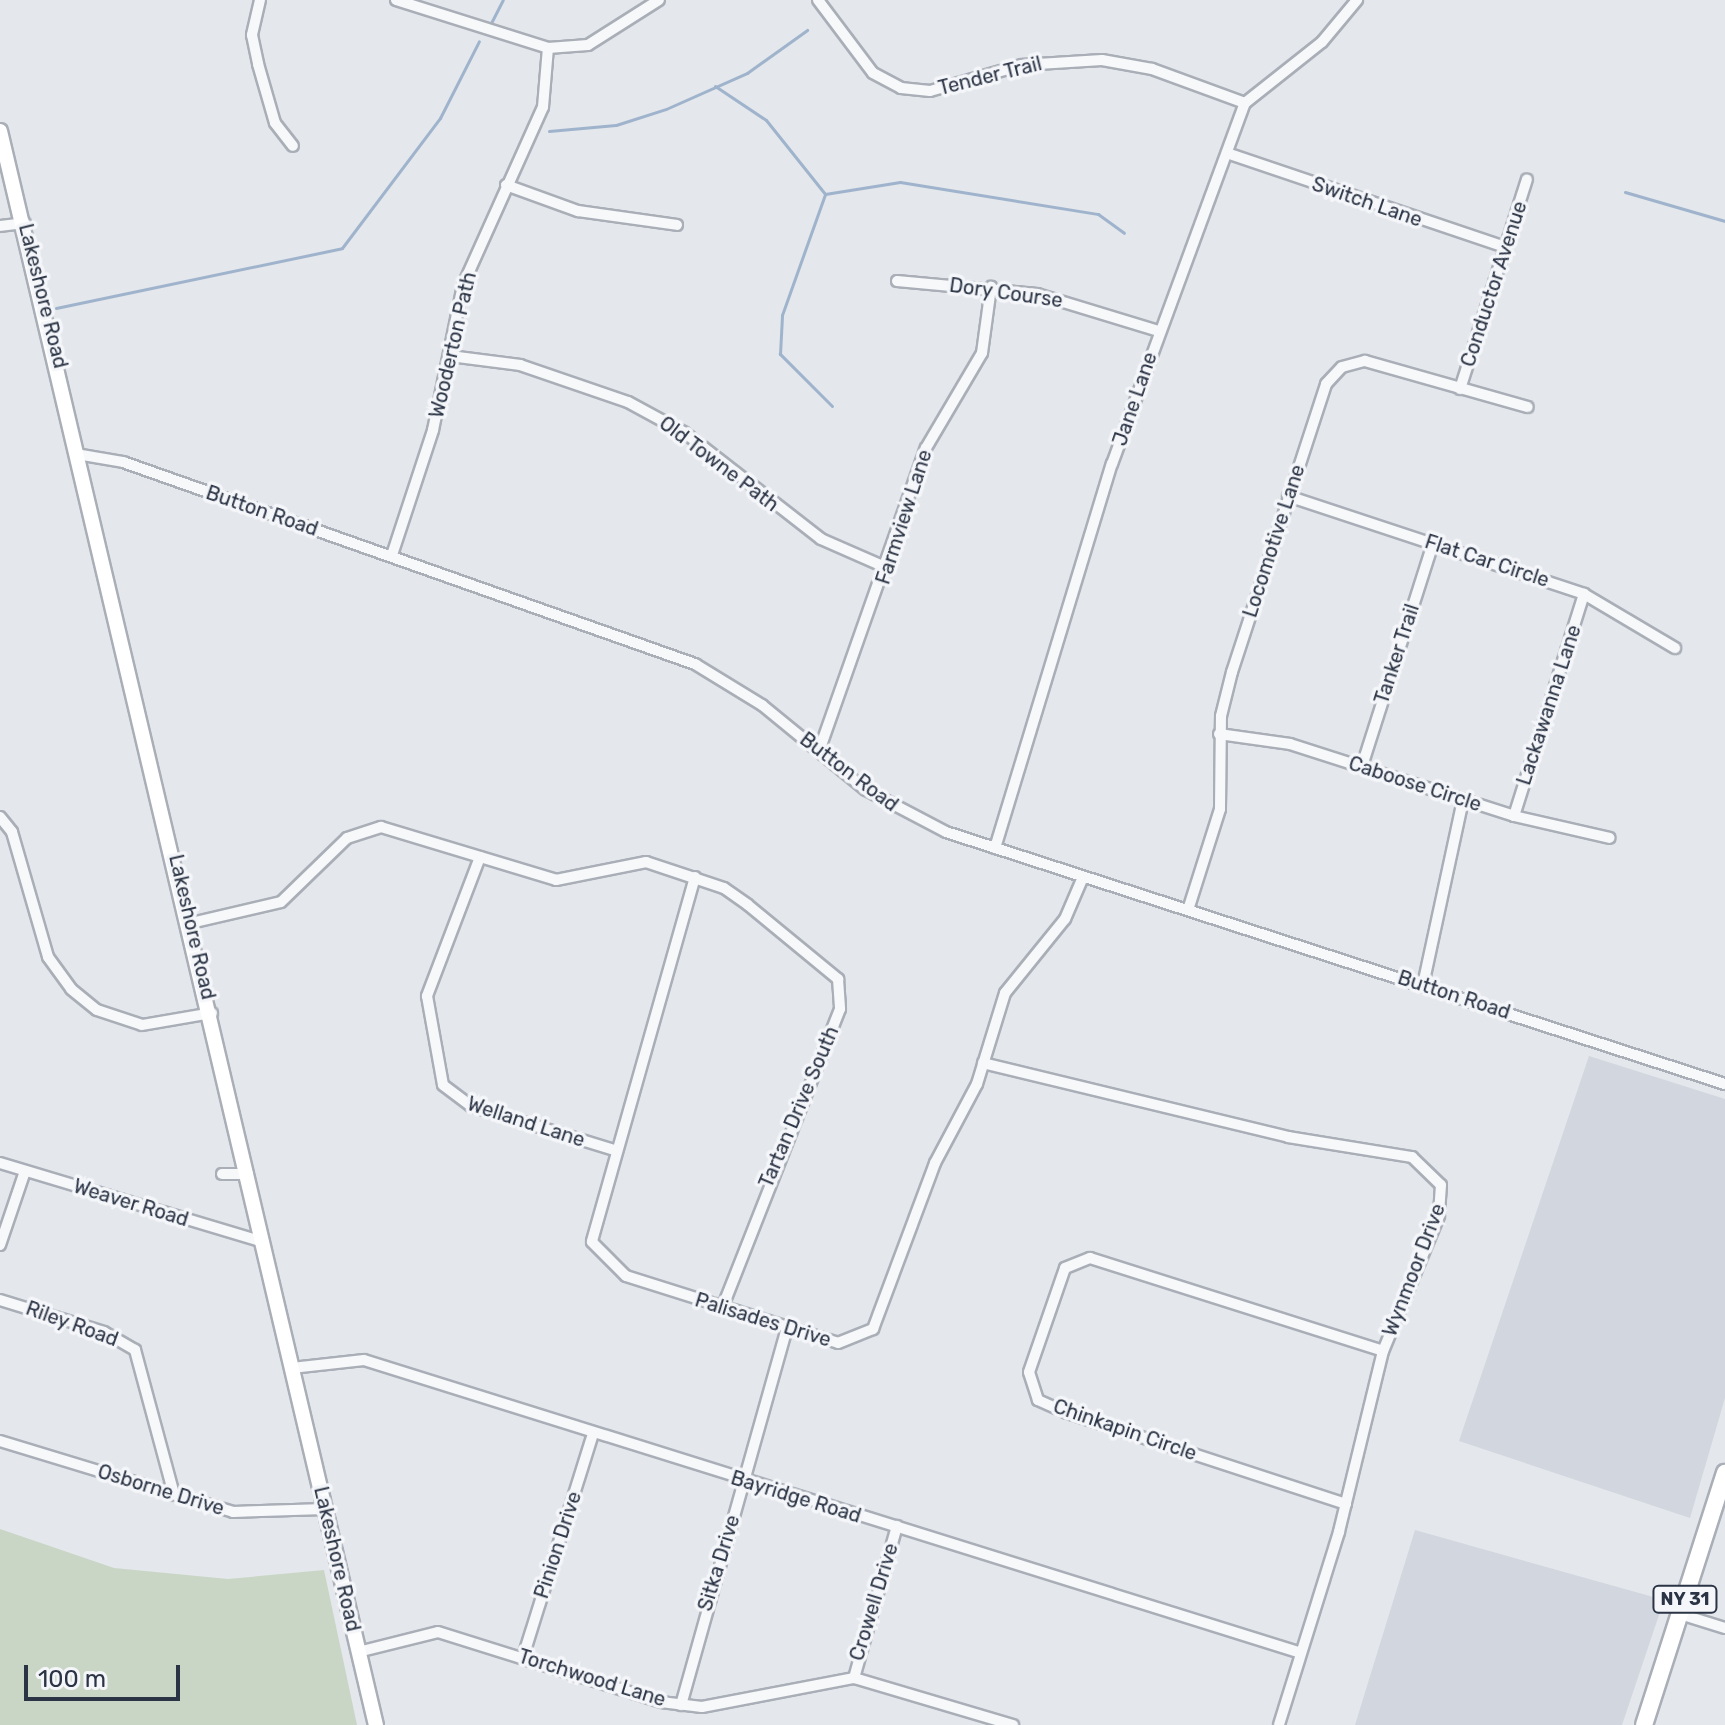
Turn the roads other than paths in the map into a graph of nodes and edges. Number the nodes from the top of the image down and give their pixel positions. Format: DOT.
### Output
graph roads {
  1 [pos="260,0"];
  2 [pos="396,0"];
  3 [pos="659,0"];
  4 [pos="818,0"];
  5 [pos="1357,0"];
  6 [pos="413,3"];
  7 [pos="548,48"];
  8 [pos="1245,103"];
  9 [pos="0,131"];
  10 [pos="293,146"];
  11 [pos="1230,154"];
  12 [pos="1527,179"];
  13 [pos="506,185"];
  14 [pos="25,223"];
  15 [pos="677,225"];
  16 [pos="0,226"];
  17 [pos="1505,247"];
  18 [pos="897,281"];
  19 [pos="991,287"];
  20 [pos="1159,331"];
  21 [pos="450,356"];
  22 [pos="1460,389"];
  23 [pos="1528,407"];
  24 [pos="82,455"];
  25 [pos="1288,496"];
  26 [pos="1433,543"];
  27 [pos="392,555"];
  28 [pos="887,568"];
  29 [pos="1584,594"];
  30 [pos="1675,648"];
  31 [pos="1219,734"];
  32 [pos="819,751"];
  33 [pos="1362,766"];
  34 [pos="1463,800"];
  35 [pos="1514,816"];
  36 [pos="0,817"];
  37 [pos="1610,838"];
  38 [pos="995,848"];
  39 [pos="480,857"];
  40 [pos="695,877"];
  41 [pos="1083,877"];
  42 [pos="1188,910"];
  43 [pos="191,923"];
  44 [pos="1423,985"];
  45 [pos="212,1013"];
  46 [pos="983,1063"];
  47 [pos="1725,1084"];
  48 [pos="614,1150"];
  49 [pos="0,1163"];
  50 [pos="25,1171"];
  51 [pos="222,1174"];
  52 [pos="248,1174"];
  53 [pos="263,1242"];
  54 [pos="0,1245"];
  55 [pos="0,1300"];
  56 [pos="722,1308"];
  57 [pos="787,1329"];
  58 [pos="1383,1351"];
  59 [pos="292,1368"];
  60 [pos="593,1434"];
  61 [pos="0,1441"];
  62 [pos="1725,1473"];
  63 [pos="745,1483"];
  64 [pos="174,1495"];
  65 [pos="1346,1504"];
  66 [pos="325,1509"];
  67 [pos="897,1526"];
  68 [pos="1680,1614"];
  69 [pos="1725,1628"];
  70 [pos="358,1652"];
  71 [pos="1298,1652"];
  72 [pos="523,1657"];
  73 [pos="854,1678"];
  74 [pos="681,1705"];
  75 [pos="376,1725"];
  76 [pos="1013,1725"];
  77 [pos="1279,1725"];
  78 [pos="1644,1725"];
  1 -- 10 [label="street"];
  2 -- 6 [label="street"];
  3 -- 7 [label="street"];
  4 -- 8 [label="street, Tender Trail"];
  5 -- 8 [label="street"];
  6 -- 7 [label="street"];
  7 -- 13 [label="street, Wooderton Path"];
  8 -- 11 [label="street, Jane Lane"];
  9 -- 14 [label="street, Lakeshore Road"];
  11 -- 17 [label="street, Switch Lane"];
  11 -- 20 [label="street, Jane Lane"];
  12 -- 17 [label="street, Conductor Avenue"];
  13 -- 15 [label="street"];
  13 -- 21 [label="street, Wooderton Path"];
  14 -- 16 [label="street"];
  14 -- 24 [label="street, Lakeshore Road"];
  17 -- 22 [label="street, Conductor Avenue"];
  18 -- 19 [label="street, Dory Course"];
  19 -- 20 [label="street, Dory Course"];
  19 -- 28 [label="street, Farmview Lane"];
  20 -- 38 [label="street, Jane Lane"];
  21 -- 27 [label="street, Wooderton Path"];
  21 -- 28 [label="street, Old Towne Path"];
  22 -- 23 [label="street, Locomotive Lane"];
  22 -- 25 [label="street, Locomotive Lane"];
  24 -- 27 [label="street, Button Road"];
  24 -- 43 [label="street, Lakeshore Road"];
  25 -- 26 [label="street, Flat Car Circle"];
  25 -- 31 [label="street, Locomotive Lane"];
  26 -- 29 [label="street, Flat Car Circle"];
  26 -- 33 [label="street, Tanker Trail"];
  27 -- 32 [label="street, Button Road"];
  28 -- 32 [label="street, Farmview Lane"];
  29 -- 30 [label="street, Flat Car Circle"];
  29 -- 35 [label="street, Lackawanna Lane"];
  31 -- 33 [label="street, Caboose Circle"];
  31 -- 42 [label="street, Locomotive Lane"];
  32 -- 38 [label="street, Button Road"];
  33 -- 34 [label="street, Caboose Circle"];
  34 -- 35 [label="street, Caboose Circle"];
  34 -- 44 [label="street"];
  35 -- 37 [label="street, Caboose Circle"];
  36 -- 45 [label="street"];
  38 -- 41 [label="street, Button Road"];
  39 -- 40 [label="street"];
  39 -- 43 [label="street"];
  39 -- 48 [label="street, Welland Lane"];
  40 -- 48 [label="street, Palisades Drive"];
  40 -- 56 [label="street, Tartan Drive South"];
  41 -- 42 [label="street, Button Road"];
  41 -- 46 [label="street, Palisades Drive"];
  42 -- 44 [label="street, Button Road"];
  43 -- 45 [label="street, Lakeshore Road"];
  44 -- 47 [label="street, Button Road"];
  45 -- 52 [label="street, Lakeshore Road"];
  46 -- 57 [label="street, Palisades Drive"];
  46 -- 58 [label="street, Wynmoor Drive"];
  48 -- 56 [label="street, Palisades Drive"];
  49 -- 50 [label="street, Weaver Road"];
  50 -- 53 [label="street, Weaver Road"];
  50 -- 54 [label="street"];
  51 -- 52 [label="street"];
  52 -- 53 [label="street, Lakeshore Road"];
  53 -- 59 [label="street, Lakeshore Road"];
  55 -- 64 [label="street, Riley Road"];
  56 -- 57 [label="street, Palisades Drive"];
  57 -- 63 [label="street, Sitka Drive"];
  58 -- 65 [label="street, Wynmoor Drive"];
  58 -- 65 [label="street, Chinkapin Circle"];
  59 -- 60 [label="street, Bayridge Road"];
  59 -- 66 [label="street, Lakeshore Road"];
  60 -- 63 [label="street, Bayridge Road"];
  60 -- 72 [label="street, Pinion Drive"];
  61 -- 64 [label="street, Osborne Drive"];
  62 -- 68 [label="main road, NY 31"];
  63 -- 67 [label="street, Bayridge Road"];
  63 -- 74 [label="street, Sitka Drive"];
  64 -- 66 [label="street, Osborne Drive"];
  65 -- 71 [label="street, Wynmoor Drive"];
  66 -- 70 [label="street, Lakeshore Road"];
  67 -- 71 [label="street, Bayridge Road"];
  67 -- 73 [label="street, Crowell Drive"];
  68 -- 69 [label="street"];
  68 -- 78 [label="main road, NY 31"];
  70 -- 72 [label="street, Torchwood Lane"];
  70 -- 75 [label="street, Lakeshore Road"];
  71 -- 77 [label="street, Wynmoor Drive"];
  72 -- 74 [label="street, Torchwood Lane"];
  73 -- 74 [label="street, Torchwood Lane"];
  73 -- 76 [label="street, Torchwood Lane"];
}
